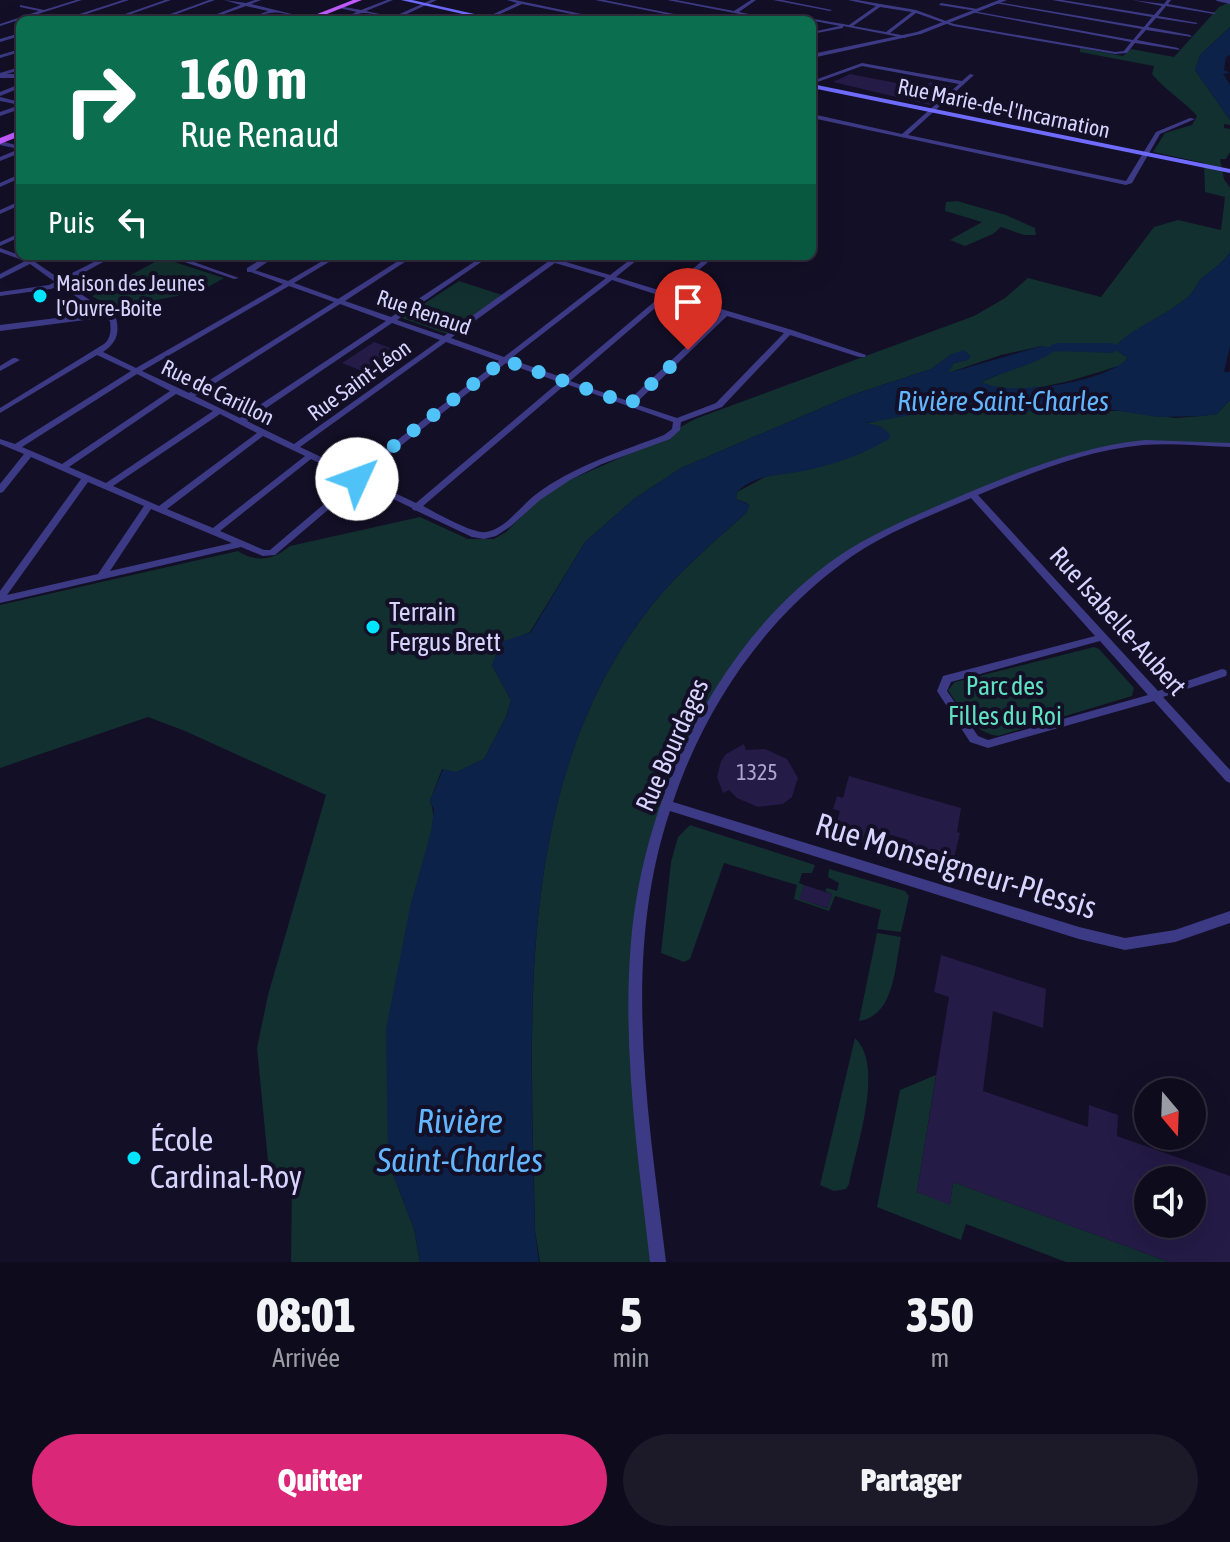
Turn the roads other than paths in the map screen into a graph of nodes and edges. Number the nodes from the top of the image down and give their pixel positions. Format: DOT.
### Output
graph roads {
  1 [pos="80,0"];
  2 [pos="127,0"];
  3 [pos="169,0"];
  4 [pos="213,0"];
  5 [pos="226,0"];
  6 [pos="259,0"];
  7 [pos="349,0"];
  8 [pos="359,0"];
  9 [pos="391,0"];
  10 [pos="404,0"];
  11 [pos="435,0"];
  12 [pos="509,0"];
  13 [pos="597,0"];
  14 [pos="669,0"];
  15 [pos="754,0"];
  16 [pos="775,0"];
  17 [pos="850,0"];
  18 [pos="1054,0"];
  19 [pos="1134,0"];
  20 [pos="1219,0"];
  21 [pos="523,1"];
  22 [pos="614,1"];
  23 [pos="1001,1"];
  24 [pos="1167,2"];
  25 [pos="1230,2"];
  26 [pos="941,4"];
  27 [pos="246,5"];
  28 [pos="424,5"];
  29 [pos="838,5"];
  30 [pos="880,5"];
  31 [pos="22,6"];
  32 [pos="341,7"];
  33 [pos="830,10"];
  34 [pos="45,11"];
  35 [pos="271,11"];
  36 [pos="916,11"];
  37 [pos="975,11"];
  38 [pos="361,12"];
  39 [pos="735,12"];
  40 [pos="1214,13"];
  41 [pos="585,15"];
  42 [pos="29,16"];
  43 [pos="67,16"];
  44 [pos="74,16"];
  45 [pos="122,16"];
  46 [pos="167,16"];
  47 [pos="214,16"];
  48 [pos="258,16"];
  49 [pos="292,16"];
  50 [pos="317,16"];
  51 [pos="319,16"];
  52 [pos="350,16"];
  53 [pos="378,16"];
  54 [pos="398,16"];
  55 [pos="472,16"];
  56 [pos="491,16"];
  57 [pos="590,16"];
  58 [pos="683,16"];
  59 [pos="756,16"];
  60 [pos="1155,16"];
  61 [pos="816,20"];
  62 [pos="816,21"];
  63 [pos="949,22"];
  64 [pos="1196,23"];
  65 [pos="849,26"];
  66 [pos="1144,29"];
  67 [pos="816,32"];
  68 [pos="887,33"];
  69 [pos="1190,36"];
  70 [pos="905,37"];
  71 [pos="1133,41"];
  72 [pos="1178,49"];
  73 [pos="816,55"];
  74 [pos="972,75"];
  75 [pos="816,82"];
  76 [pos="962,83"];
  77 [pos="816,85"];
  78 [pos="930,111"];
  79 [pos="816,117"];
  80 [pos="1192,119"];
  81 [pos="903,136"];
  82 [pos="1146,156"];
  83 [pos="1230,173"];
  84 [pos="103,260"];
  85 [pos="185,260"];
  86 [pos="266,260"];
  87 [pos="329,260"];
  88 [pos="405,260"];
  89 [pos="481,260"];
  90 [pos="555,260"];
  91 [pos="563,260"];
  92 [pos="634,260"];
  93 [pos="707,260"];
  94 [pos="30,261"];
  95 [pos="250,270"];
  96 [pos="0,277"];
  97 [pos="236,278"];
  98 [pos="612,278"];
  99 [pos="58,284"];
  100 [pos="289,284"];
  101 [pos="0,294"];
  102 [pos="665,295"];
  103 [pos="339,302"];
  104 [pos="726,313"];
  105 [pos="105,315"];
  106 [pos="394,319"];
  107 [pos="0,328"];
  108 [pos="789,332"];
  109 [pos="446,338"];
  110 [pos="97,352"];
  111 [pos="862,355"];
  112 [pos="16,360"];
  113 [pos="504,360"];
  114 [pos="0,369"];
  115 [pos="135,372"];
  116 [pos="563,381"];
  117 [pos="175,391"];
  118 [pos="188,397"];
  119 [pos="630,404"];
  120 [pos="0,411"];
  121 [pos="218,412"];
  122 [pos="677,421"];
  123 [pos="240,422"];
  124 [pos="262,433"];
  125 [pos="0,441"];
  126 [pos="1230,445"];
  127 [pos="16,447"];
  128 [pos="294,448"];
  129 [pos="30,453"];
  130 [pos="310,456"];
  131 [pos="63,467"];
  132 [pos="87,477"];
  133 [pos="357,479"];
  134 [pos="108,485"];
  135 [pos="0,490"];
  136 [pos="973,495"];
  137 [pos="150,504"];
  138 [pos="162,508"];
  139 [pos="416,508"];
  140 [pos="215,531"];
  141 [pos="242,544"];
  142 [pos="101,577"];
  143 [pos="0,599"];
  144 [pos="1103,637"];
  145 [pos="1222,673"];
  146 [pos="1157,695"];
  147 [pos="1230,778"];
  148 [pos="668,805"];
  149 [pos="1230,917"];
  150 [pos="658,1262"];
  1 -- 34 [label="street"];
  2 -- 44 [label="street"];
  3 -- 45 [label="street"];
  4 -- 46 [label="street"];
  5 -- 27 [label="street"];
  6 -- 27 [label="street"];
  7 -- 50 [label="main road"];
  8 -- 32 [label="main road"];
  9 -- 38 [label="street"];
  10 -- 28 [label="main road"];
  11 -- 28 [label="street"];
  12 -- 21 [label="street"];
  13 -- 22 [label="street"];
  14 -- 39 [label="street"];
  15 -- 39 [label="street"];
  16 -- 33 [label="street"];
  17 -- 30 [label="street"];
  18 -- 60 [label="street"];
  19 -- 24 [label="street"];
  20 -- 25 [label="street"];
  21 -- 41 [label="street"];
  21 -- 56 [label="street"];
  22 -- 41 [label="street"];
  22 -- 58 [label="street"];
  23 -- 37 [label="street"];
  23 -- 66 [label="street"];
  24 -- 40 [label="street"];
  24 -- 60 [label="street"];
  26 -- 37 [label="street"];
  27 -- 35 [label="street"];
  27 -- 47 [label="street"];
  28 -- 54 [label="street"];
  28 -- 55 [label="main road"];
  29 -- 33 [label="street"];
  30 -- 36 [label="street"];
  30 -- 65 [label="street"];
  31 -- 34 [label="street"];
  32 -- 38 [label="street"];
  32 -- 51 [label="main road"];
  33 -- 61 [label="street"];
  34 -- 42 [label="street"];
  34 -- 43 [label="street"];
  35 -- 48 [label="street"];
  35 -- 49 [label="street"];
  36 -- 63 [label="street"];
  36 -- 68 [label="street"];
  37 -- 63 [label="street"];
  37 -- 71 [label="street"];
  38 -- 52 [label="street"];
  38 -- 53 [label="street"];
  39 -- 59 [label="street"];
  41 -- 57 [label="street"];
  60 -- 64 [label="street"];
  60 -- 66 [label="street"];
  62 -- 65 [label="street"];
  63 -- 70 [label="street"];
  63 -- 71 [label="street"];
  65 -- 67 [label="street"];
  65 -- 68 [label="street"];
  66 -- 69 [label="street"];
  66 -- 71 [label="street"];
  68 -- 70 [label="street"];
  70 -- 73 [label="street"];
  71 -- 72 [label="street"];
  74 -- 76 [label="street"];
  75 -- 76 [label="street"];
  76 -- 78 [label="street"];
  77 -- 78 [label="main road, Rue Marie-de-l'Incarnation"];
  78 -- 81 [label="street"];
  78 -- 82 [label="main road, Rue Marie-de-l'Incarnation"];
  79 -- 81 [label="street"];
  80 -- 82 [label="street"];
  81 -- 82 [label="street"];
  82 -- 83 [label="main road, Rue Marie-de-l'Incarnation"];
  84 -- 99 [label="street"];
  85 -- 97 [label="street"];
  86 -- 95 [label="street"];
  87 -- 100 [label="street"];
  88 -- 103 [label="street"];
  89 -- 106 [label="street"];
  90 -- 109 [label="street, Rue Saint-Léon"];
  91 -- 98 [label="street"];
  92 -- 98 [label="street"];
  93 -- 102 [label="street"];
  94 -- 96 [label="street"];
  94 -- 99 [label="street"];
  95 -- 100 [label="street, Rue Renaud"];
  98 -- 102 [label="street"];
  98 -- 113 [label="street"];
  99 -- 101 [label="street"];
  99 -- 105 [label="street"];
  100 -- 103 [label="street, Rue Renaud"];
  100 -- 115 [label="street"];
  102 -- 104 [label="street"];
  102 -- 116 [label="street"];
  103 -- 106 [label="street, Rue Renaud"];
  103 -- 118 [label="street"];
  104 -- 108 [label="street"];
  104 -- 119 [label="street"];
  105 -- 107 [label="street"];
  105 -- 110 [label="street"];
  106 -- 109 [label="street, Rue Renaud"];
  106 -- 123 [label="street"];
  108 -- 111 [label="street"];
  108 -- 122 [label="street"];
  109 -- 113 [label="street, Rue Renaud"];
  109 -- 128 [label="street, Rue Saint-Léon"];
  110 -- 115 [label="street, Rue de Carillon"];
  110 -- 120 [label="street"];
  112 -- 114 [label="street"];
  113 -- 116 [label="street, Rue Renaud"];
  113 -- 133 [label="street"];
  115 -- 117 [label="street, Rue de Carillon"];
  115 -- 127 [label="street"];
  116 -- 119 [label="street, Rue Renaud"];
  116 -- 139 [label="street"];
  117 -- 118 [label="street, Rue de Carillon"];
  117 -- 131 [label="street"];
  118 -- 121 [label="street, Rue de Carillon"];
  119 -- 122 [label="street, Rue Renaud"];
  121 -- 123 [label="street, Rue de Carillon"];
  121 -- 134 [label="street"];
  122 -- 139 [label="street, Rue de Carillon"];
  123 -- 124 [label="street, Rue de Carillon"];
  124 -- 128 [label="street, Rue de Carillon"];
  124 -- 138 [label="street"];
  125 -- 127 [label="street"];
  126 -- 136 [label="street, Rue Bourdages"];
  127 -- 129 [label="street"];
  128 -- 130 [label="street, Rue de Carillon"];
  129 -- 131 [label="street"];
  129 -- 135 [label="street"];
  130 -- 133 [label="street, Rue de Carillon"];
  130 -- 140 [label="street, Rue Saint-Léon"];
  131 -- 132 [label="street"];
  132 -- 134 [label="street"];
  132 -- 143 [label="street"];
  133 -- 139 [label="street, Rue de Carillon"];
  133 -- 141 [label="street"];
  134 -- 137 [label="street"];
  136 -- 144 [label="street, Rue Isabelle-Aubert"];
  136 -- 148 [label="street, Rue Bourdages"];
  137 -- 138 [label="street"];
  137 -- 142 [label="street"];
  138 -- 140 [label="street"];
  140 -- 141 [label="street"];
  141 -- 142 [label="street"];
  142 -- 143 [label="street"];
  144 -- 146 [label="street, Rue Isabelle-Aubert"];
  144 -- 146 [label="street"];
  145 -- 146 [label="street"];
  146 -- 147 [label="street, Rue Isabelle-Aubert"];
  148 -- 149 [label="street, Rue Monseigneur-Plessis"];
  148 -- 150 [label="street, Rue Bourdages"];
}
